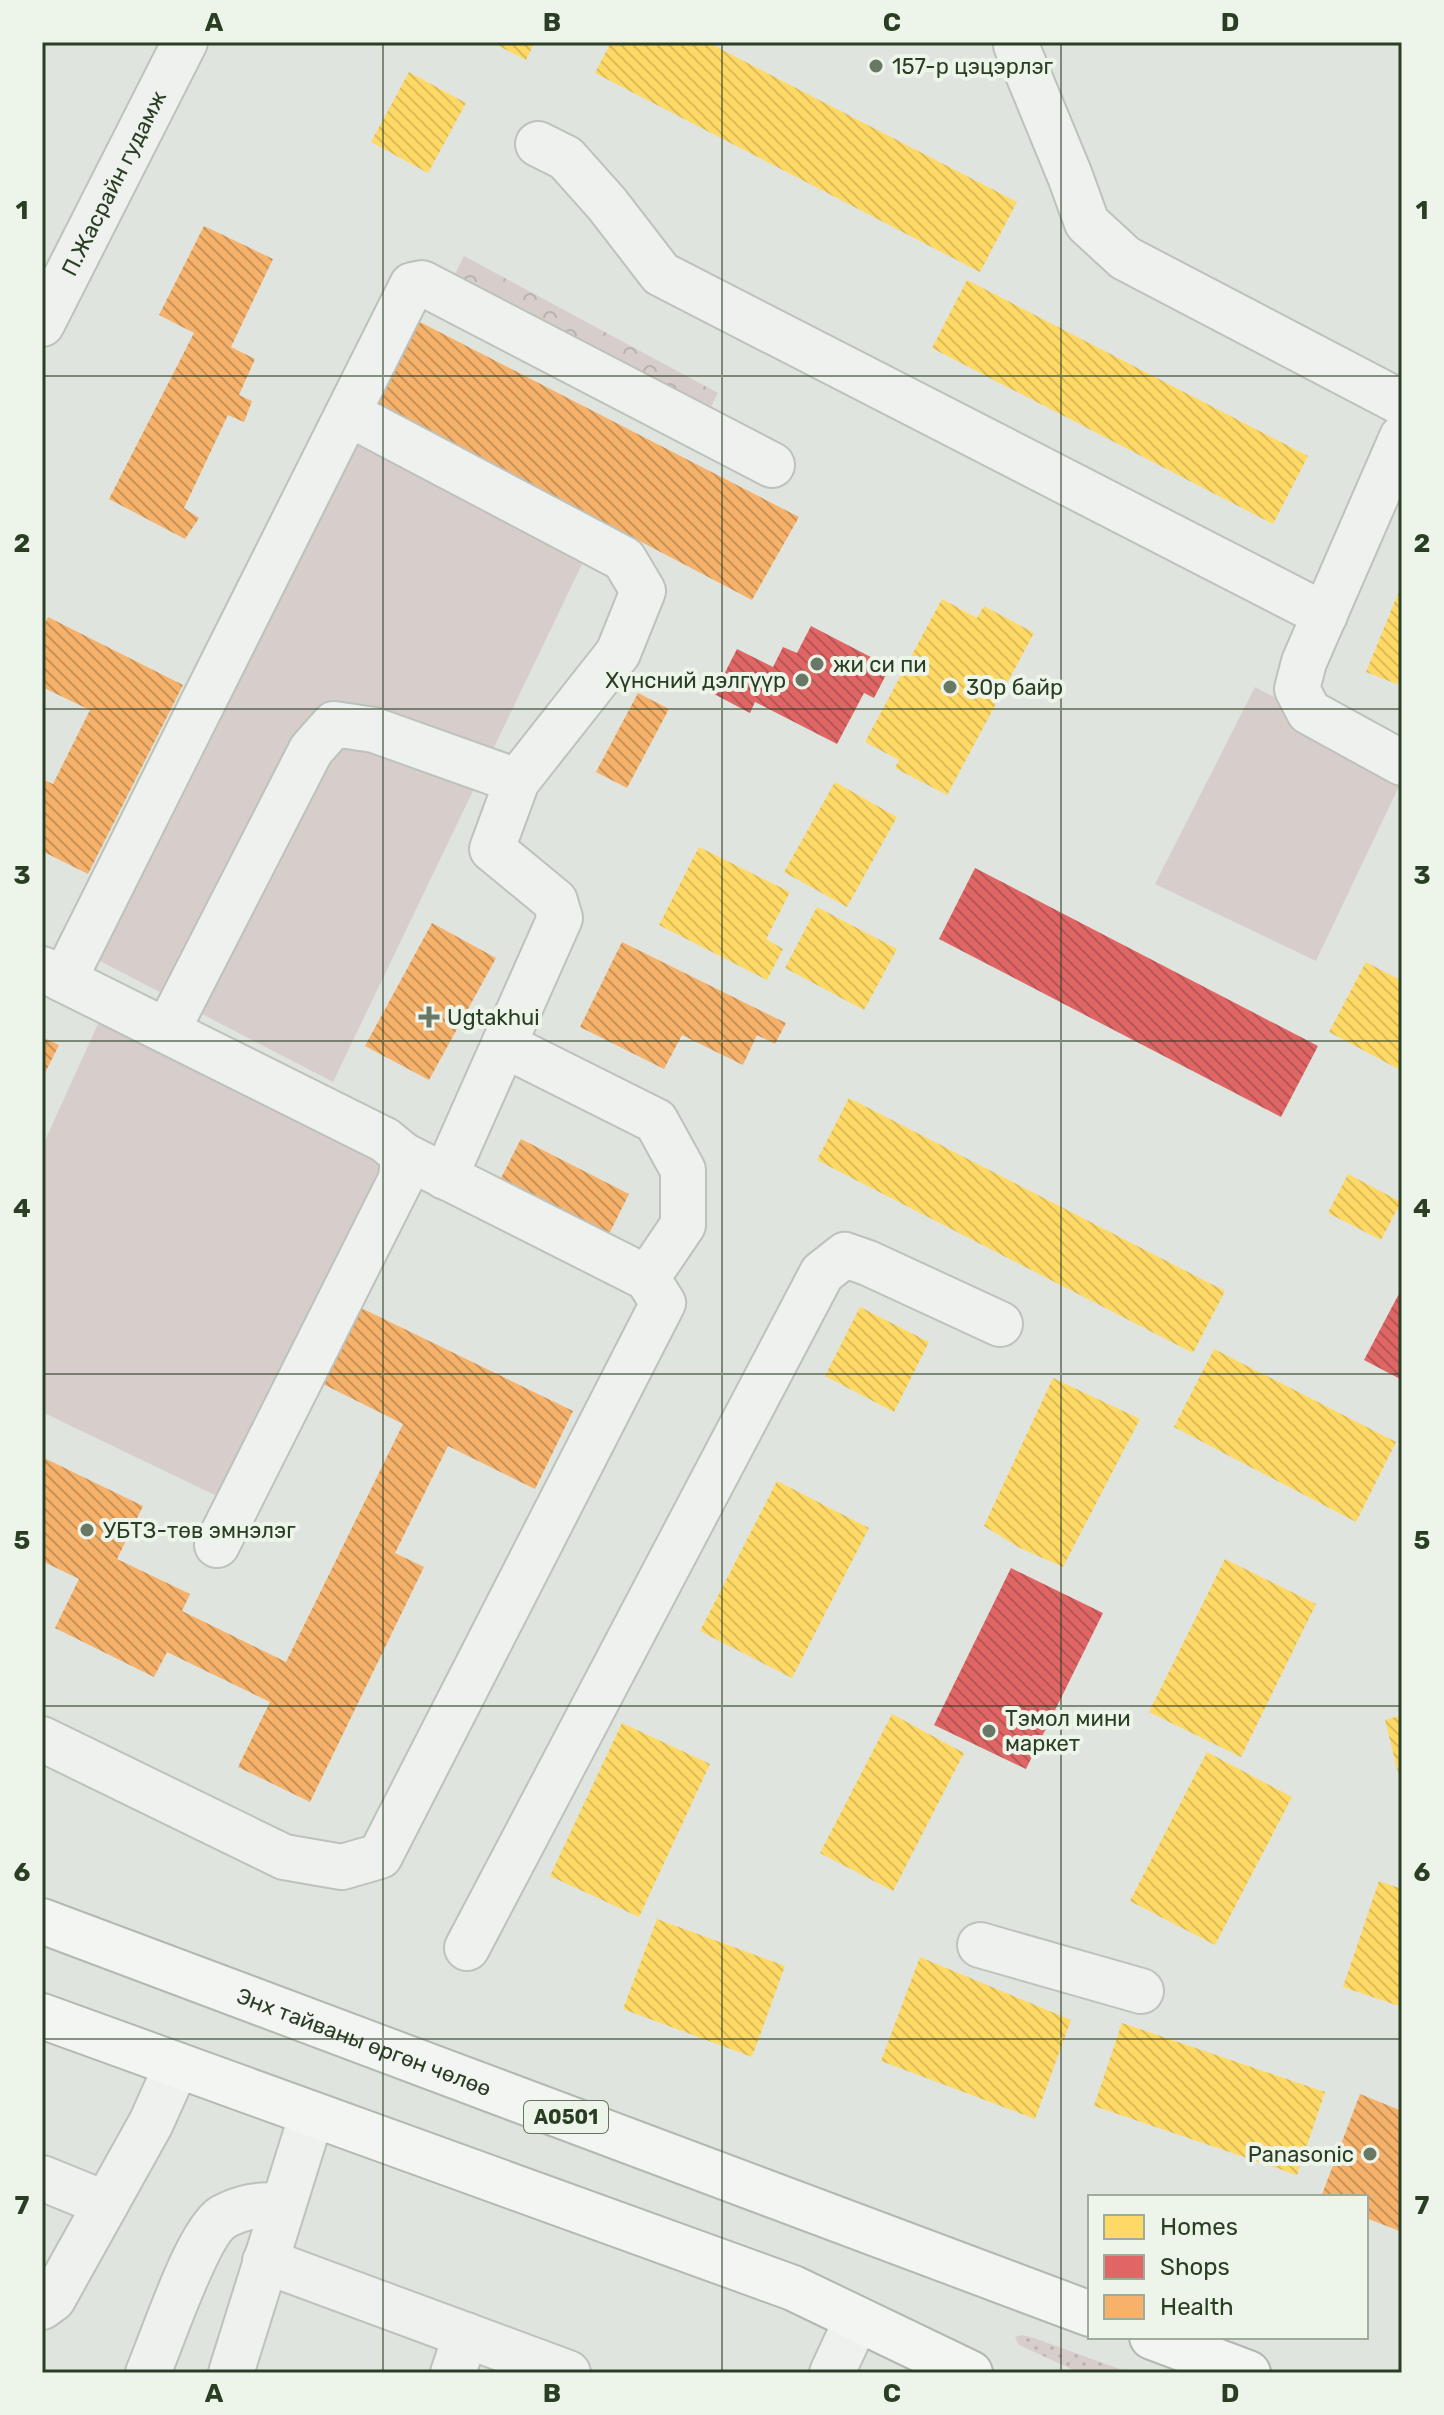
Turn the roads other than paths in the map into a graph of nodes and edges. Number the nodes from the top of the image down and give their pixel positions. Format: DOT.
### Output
graph roads {
  1 [pos="185,42"];
  2 [pos="1016,45"];
  3 [pos="538,144"];
  4 [pos="42,324"];
  5 [pos="1402,403"];
  6 [pos="349,414"];
  7 [pos="1402,437"];
  8 [pos="772,465"];
  9 [pos="1325,615"];
  10 [pos="1402,763"];
  11 [pos="517,781"];
  12 [pos="53,974"];
  13 [pos="167,1031"];
  14 [pos="504,1045"];
  15 [pos="403,1155"];
  16 [pos="445,1177"];
  17 [pos="647,1278"];
  18 [pos="1000,1324"];
  19 [pos="217,1545"];
  20 [pos="42,1739"];
  21 [pos="42,1921"];
  22 [pos="980,1945"];
  23 [pos="467,1948"];
  24 [pos="1141,1991"];
  25 [pos="42,2016"];
  26 [pos="177,2065"];
  27 [pos="312,2114"];
  28 [pos="42,2178"];
  29 [pos="106,2204"];
  30 [pos="283,2206"];
  31 [pos="265,2261"];
  32 [pos="42,2307"];
  33 [pos="1088,2313"];
  34 [pos="857,2319"];
  35 [pos="1157,2339"];
  36 [pos="459,2354"];
  37 [pos="237,2371"];
  38 [pos="148,2373"];
  39 [pos="568,2373"];
  40 [pos="832,2373"];
  41 [pos="970,2373"];
  42 [pos="1248,2373"];
  1 -- 4 [label="street, П.Жасрайн гудамж"];
  2 -- 5 [label="street"];
  3 -- 9 [label="street"];
  6 -- 8 [label="street"];
  6 -- 11 [label="street"];
  6 -- 12 [label="street"];
  7 -- 9 [label="street"];
  9 -- 10 [label="street"];
  11 -- 13 [label="street"];
  11 -- 14 [label="street"];
  12 -- 13 [label="street"];
  13 -- 15 [label="street"];
  14 -- 16 [label="street"];
  14 -- 17 [label="street"];
  15 -- 16 [label="street"];
  15 -- 19 [label="street"];
  16 -- 17 [label="street"];
  17 -- 20 [label="street"];
  18 -- 23 [label="street"];
  21 -- 33 [label="highway, Энх тайваны өргөн чөлөө / A0501"];
  22 -- 24 [label="street"];
  25 -- 26 [label="highway"];
  26 -- 27 [label="highway"];
  26 -- 29 [label="street"];
  27 -- 30 [label="street"];
  27 -- 34 [label="highway"];
  28 -- 29 [label="street"];
  29 -- 32 [label="street"];
  30 -- 31 [label="street"];
  30 -- 38 [label="street"];
  31 -- 36 [label="street"];
  31 -- 37 [label="street"];
  34 -- 40 [label="street"];
  34 -- 41 [label="highway"];
  35 -- 42 [label="highway"];
  36 -- 39 [label="street"];
}
